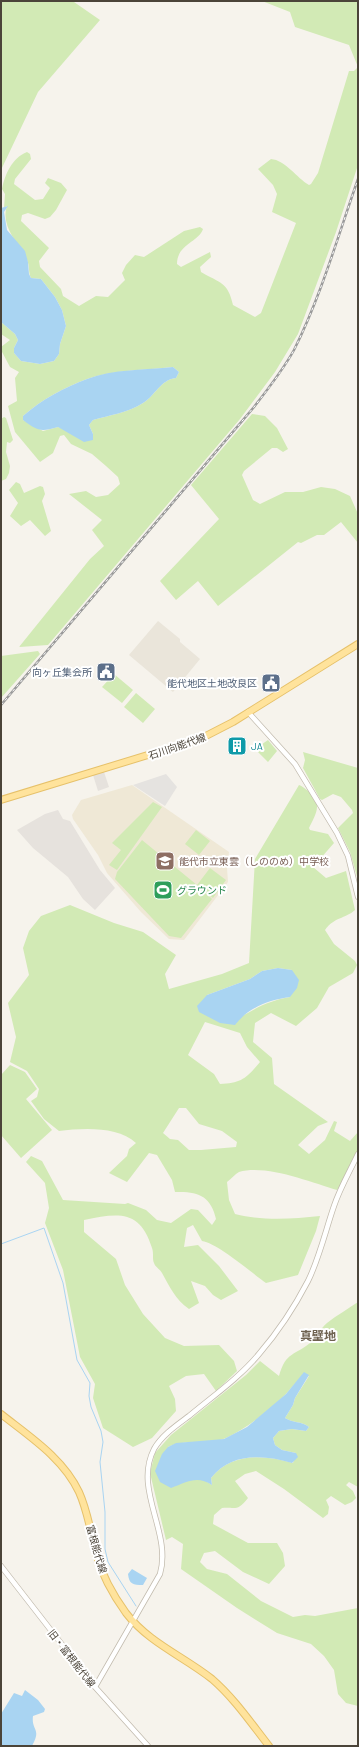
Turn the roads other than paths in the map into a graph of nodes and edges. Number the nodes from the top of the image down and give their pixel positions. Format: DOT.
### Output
graph roads {
  1 [pos="358,644"];
  2 [pos="248,712"];
  3 [pos="1,800"];
  4 [pos="358,897"];
  5 [pos="358,1154"];
  6 [pos="1,1414"];
  7 [pos="1,1566"];
  8 [pos="134,1622"];
  9 [pos="95,1687"];
  10 [pos="148,1746"];
  11 [pos="269,1746"];
  1 -- 2 [label="main road, 石川向能代線"];
  2 -- 3 [label="main road, 石川向能代線"];
  2 -- 4 [label="street"];
  5 -- 8 [label="street"];
  6 -- 8 [label="main road, 富根能代線"];
  7 -- 9 [label="street, 旧・富根能代線"];
  8 -- 9 [label="street"];
  8 -- 11 [label="main road, 富根能代線"];
  9 -- 10 [label="street, 旧・富根能代線"];
}
